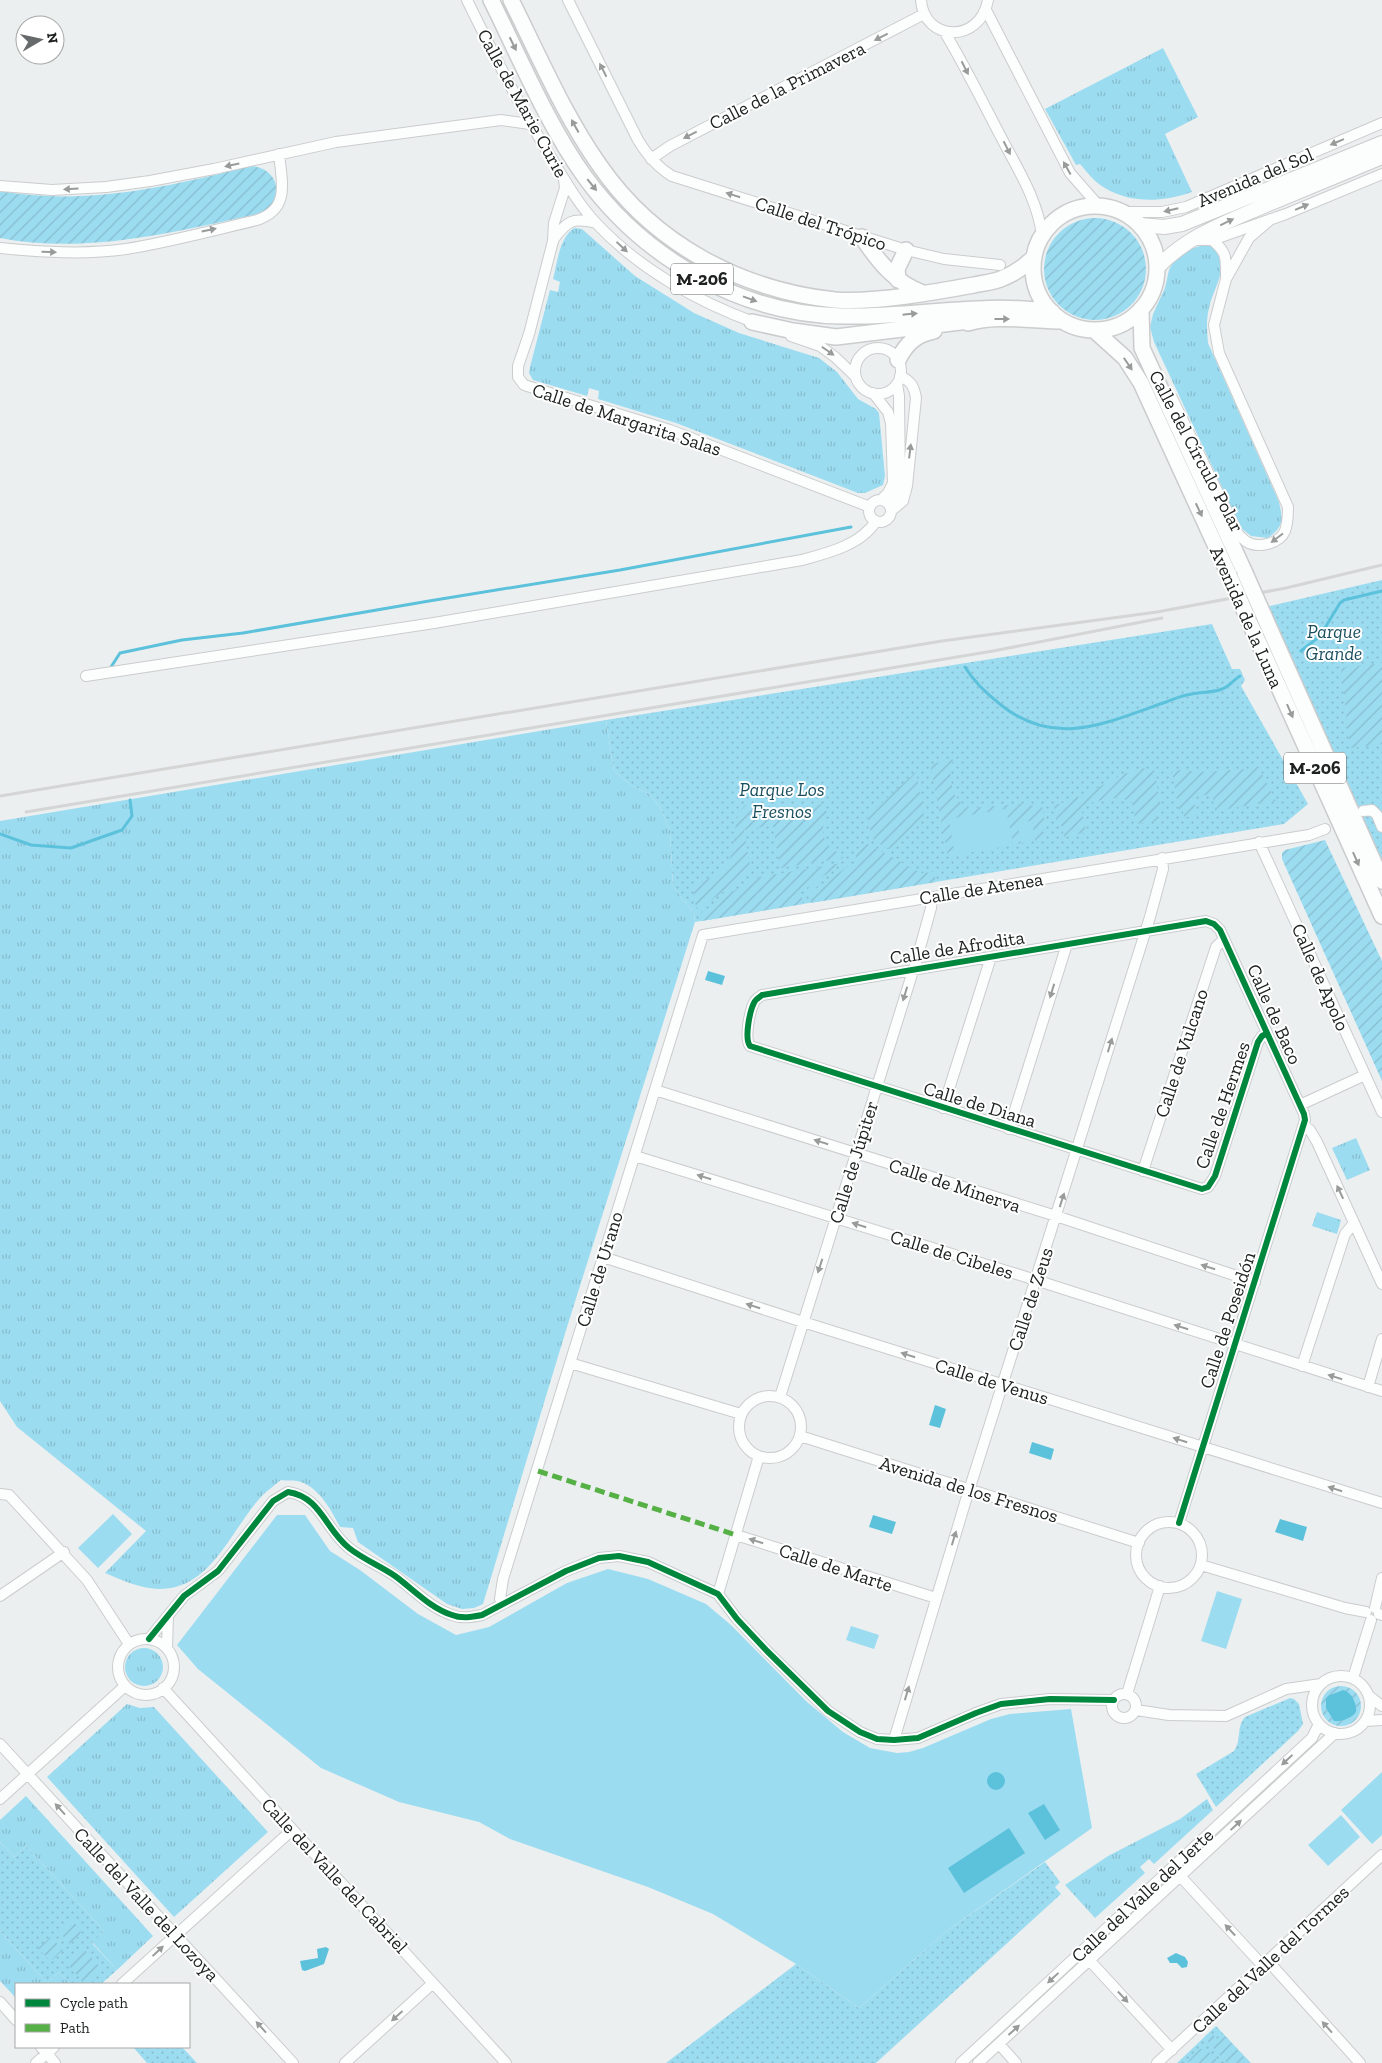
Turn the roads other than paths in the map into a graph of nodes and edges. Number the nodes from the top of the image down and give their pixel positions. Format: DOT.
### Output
graph roads {
  1 [pos="467,0"];
  2 [pos="491,0"];
  3 [pos="511,0"];
  4 [pos="568,0"];
  5 [pos="921,0"];
  6 [pos="987,5"];
  7 [pos="924,14"];
  8 [pos="944,31"];
  9 [pos="517,99"];
  10 [pos="501,120"];
  11 [pos="1382,123"];
  12 [pos="530,124"];
  13 [pos="1382,143"];
  14 [pos="279,154"];
  15 [pos="1382,157"];
  16 [pos="651,159"];
  17 [pos="1382,174"];
  18 [pos="564,179"];
  19 [pos="0,186"];
  20 [pos="1098,205"];
  21 [pos="1124,212"];
  22 [pos="1271,219"];
  23 [pos="596,223"];
  24 [pos="1140,225"];
  25 [pos="1042,236"];
  26 [pos="862,237"];
  27 [pos="1189,240"];
  28 [pos="1212,240"];
  29 [pos="552,241"];
  30 [pos="0,248"];
  31 [pos="906,250"];
  32 [pos="1034,257"];
  33 [pos="1000,265"];
  34 [pos="1158,267"];
  35 [pos="1226,279"];
  36 [pos="898,280"];
  37 [pos="924,294"];
  38 [pos="1141,310"];
  39 [pos="1052,312"];
  40 [pos="977,320"];
  41 [pos="1064,321"];
  42 [pos="752,322"];
  43 [pos="1094,330"];
  44 [pos="1142,348"];
  45 [pos="898,360"];
  46 [pos="856,377"];
  47 [pos="898,380"];
  48 [pos="873,393"];
  49 [pos="881,500"];
  50 [pos="870,507"];
  51 [pos="891,508"];
  52 [pos="876,521"];
  53 [pos="86,676"];
  54 [pos="1363,811"];
  55 [pos="1325,828"];
  56 [pos="1382,828"];
  57 [pos="1259,842"];
  58 [pos="1162,858"];
  59 [pos="1382,881"];
  60 [pos="932,897"];
  61 [pos="1382,916"];
  62 [pos="1206,921"];
  63 [pos="1146,931"];
  64 [pos="703,934"];
  65 [pos="1224,939"];
  66 [pos="1067,944"];
  67 [pos="991,957"];
  68 [pos="914,969"];
  69 [pos="1266,1034"];
  70 [pos="746,1041"];
  71 [pos="1365,1075"];
  72 [pos="876,1087"];
  73 [pos="655,1090"];
  74 [pos="1300,1105"];
  75 [pos="943,1108"];
  76 [pos="1382,1112"];
  77 [pos="1304,1126"];
  78 [pos="1009,1129"];
  79 [pos="1078,1150"];
  80 [pos="856,1153"];
  81 [pos="635,1156"];
  82 [pos="1143,1171"];
  83 [pos="1208,1187"];
  84 [pos="1056,1216"];
  85 [pos="836,1218"];
  86 [pos="1354,1223"];
  87 [pos="603,1257"];
  88 [pos="1035,1280"];
  89 [pos="1255,1282"];
  90 [pos="1382,1284"];
  91 [pos="803,1322"];
  92 [pos="1382,1339"];
  93 [pos="1235,1345"];
  94 [pos="570,1363"];
  95 [pos="1302,1366"];
  96 [pos="1003,1385"];
  97 [pos="1368,1387"];
  98 [pos="1382,1391"];
  99 [pos="780,1397"];
  100 [pos="741,1414"];
  101 [pos="800,1436"];
  102 [pos="1202,1447"];
  103 [pos="759,1456"];
  104 [pos="970,1489"];
  105 [pos="0,1494"];
  106 [pos="1382,1503"];
  107 [pos="1179,1523"];
  108 [pos="736,1535"];
  109 [pos="1139,1543"];
  110 [pos="64,1552"];
  111 [pos="1200,1565"];
  112 [pos="1382,1578"];
  113 [pos="1160,1586"];
  114 [pos="718,1594"];
  115 [pos="0,1596"];
  116 [pos="936,1598"];
  117 [pos="502,1604"];
  118 [pos="1375,1614"];
  119 [pos="168,1616"];
  120 [pos="149,1639"];
  121 [pos="129,1644"];
  122 [pos="167,1648"];
  123 [pos="1353,1678"];
  124 [pos="1321,1684"];
  125 [pos="125,1686"];
  126 [pos="1292,1687"];
  127 [pos="163,1688"];
  128 [pos="1127,1694"];
  129 [pos="1369,1696"];
  130 [pos="1114,1700"];
  131 [pos="1312,1702"];
  132 [pos="1382,1706"];
  133 [pos="1136,1710"];
  134 [pos="1382,1720"];
  135 [pos="1365,1721"];
  136 [pos="1319,1724"];
  137 [pos="1335,1734"];
  138 [pos="894,1740"];
  139 [pos="0,1744"];
  140 [pos="27,1774"];
  141 [pos="0,1799"];
  142 [pos="292,1830"];
  143 [pos="1382,1855"];
  144 [pos="1181,1877"];
  145 [pos="175,1936"];
  146 [pos="1090,1961"];
  147 [pos="1265,1964"];
  148 [pos="123,1983"];
  149 [pos="433,1983"];
  150 [pos="0,2002"];
  151 [pos="15,2019"];
  152 [pos="999,2044"];
  153 [pos="47,2049"];
  154 [pos="1172,2050"];
  155 [pos="36,2063"];
  156 [pos="55,2063"];
  157 [pos="293,2063"];
  158 [pos="345,2063"];
  159 [pos="506,2063"];
  160 [pos="961,2063"];
  161 [pos="978,2063"];
  162 [pos="1016,2063"];
  163 [pos="1157,2063"];
  164 [pos="1360,2063"];
  1 -- 9 [label="street, Calle de Marie Curie"];
  2 -- 39 [label="main road, M-206, one-way"];
  37 -- 3 [label="main road, M-206, one-way"];
  16 -- 4 [label="street, Calle del Trópico, one-way"];
  5 -- 7 [label="street"];
  6 -- 8 [label="street"];
  20 -- 6 [label="street, one-way"];
  7 -- 8 [label="street"];
  7 -- 16 [label="street, Calle de la Primavera, one-way"];
  8 -- 25 [label="street, one-way"];
  9 -- 10 [label="street"];
  9 -- 12 [label="street, Calle de Marie Curie"];
  10 -- 12 [label="street"];
  10 -- 14 [label="street"];
  11 -- 21 [label="street, Avenida del Sol, one-way"];
  12 -- 18 [label="street, Calle de Marie Curie"];
  13 -- 24 [label="main road, Avenida del Sol"];
  14 -- 19 [label="street, one-way"];
  30 -- 14 [label="street, one-way"];
  27 -- 15 [label="main road, Avenida del Sol, one-way"];
  26 -- 16 [label="street, Calle del Trópico, one-way"];
  22 -- 17 [label="street, one-way"];
  18 -- 23 [label="street, Calle de Marie Curie"];
  18 -- 29 [label="street, Calle de Margarita Salas"];
  20 -- 21 [label="main road, M-206"];
  20 -- 25 [label="main road, M-206"];
  21 -- 24 [label="main road, M-206"];
  22 -- 28 [label="street"];
  22 -- 35 [label="street, Calle del Círculo Polar"];
  23 -- 29 [label="street, Calle de Margarita Salas"];
  23 -- 42 [label="street, Calle de Marie Curie, one-way"];
  24 -- 34 [label="main road, M-206"];
  25 -- 32 [label="main road, M-206"];
  26 -- 31 [label="street, Calle del Trópico"];
  26 -- 36 [label="main road"];
  27 -- 28 [label="street"];
  27 -- 34 [label="main road, Avenida del Sol"];
  28 -- 35 [label="street, Calle del Círculo Polar"];
  29 -- 50 [label="street, Calle de Margarita Salas"];
  31 -- 33 [label="street, Calle del Trópico"];
  31 -- 36 [label="main road"];
  32 -- 37 [label="main road, M-206"];
  32 -- 39 [label="main road, M-206"];
  34 -- 38 [label="main road, M-206"];
  35 -- 44 [label="street, Calle del Círculo Polar, one-way"];
  36 -- 37 [label="main road"];
  38 -- 43 [label="main road, M-206"];
  38 -- 44 [label="main road, Avenida de la Luna / M-206"];
  39 -- 41 [label="main road, M-206"];
  40 -- 41 [label="main road, one-way"];
  40 -- 42 [label="main road"];
  40 -- 45 [label="main road"];
  41 -- 43 [label="main road, M-206"];
  42 -- 46 [label="street, Calle de Marie Curie, one-way"];
  43 -- 61 [label="main road, Avenida de la Luna / M-206, one-way, bridge"];
  44 -- 59 [label="main road, Avenida de la Luna / M-206, bridge"];
  45 -- 46 [label="street"];
  45 -- 47 [label="street"];
  46 -- 48 [label="street"];
  47 -- 48 [label="street"];
  47 -- 51 [label="street"];
  51 -- 47 [label="street, one-way"];
  48 -- 49 [label="street"];
  49 -- 50 [label="street"];
  49 -- 51 [label="street"];
  50 -- 52 [label="street"];
  51 -- 52 [label="street"];
  52 -- 53 [label="street"];
  54 -- 56 [label="street"];
  55 -- 57 [label="street, Calle de Atenea"];
  57 -- 58 [label="street, Calle de Atenea"];
  57 -- 71 [label="street, Calle de Apolo"];
  58 -- 60 [label="street, Calle de Atenea"];
  58 -- 63 [label="street, Calle de Zeus"];
  60 -- 64 [label="street, Calle de Atenea"];
  60 -- 68 [label="street, Calle de Júpiter"];
  62 -- 63 [label="street, Calle de Afrodita"];
  62 -- 65 [label="street, Calle de Baco"];
  63 -- 66 [label="street, Calle de Afrodita"];
  79 -- 63 [label="street, Calle de Zeus, one-way"];
  64 -- 73 [label="street, Calle de Urano"];
  65 -- 69 [label="street, Calle de Baco"];
  65 -- 82 [label="street, Calle de Vulcano"];
  66 -- 67 [label="street, Calle de Afrodita"];
  66 -- 78 [label="street, one-way"];
  67 -- 68 [label="street, Calle de Afrodita"];
  67 -- 75 [label="street"];
  68 -- 70 [label="street, Calle de Afrodita"];
  68 -- 72 [label="street, Calle de Júpiter, one-way"];
  69 -- 74 [label="street, Calle de Baco"];
  69 -- 83 [label="street, Calle de Hermes"];
  70 -- 72 [label="street, Calle de Diana"];
  71 -- 74 [label="street"];
  71 -- 76 [label="street, Calle de Apolo"];
  72 -- 75 [label="street, Calle de Diana"];
  72 -- 80 [label="street, Calle de Júpiter"];
  80 -- 73 [label="street, Calle de Minerva, one-way"];
  73 -- 81 [label="street, Calle de Urano"];
  74 -- 77 [label="street, Calle de Baco"];
  75 -- 78 [label="street, Calle de Diana"];
  86 -- 77 [label="street, Calle de Baco, one-way"];
  77 -- 89 [label="street, Calle de Poseidón"];
  78 -- 79 [label="street, Calle de Diana"];
  79 -- 82 [label="street, Calle de Diana"];
  84 -- 79 [label="street, Calle de Zeus, one-way"];
  80 -- 84 [label="street, Calle de Minerva"];
  80 -- 85 [label="street, Calle de Júpiter"];
  85 -- 81 [label="street, Calle de Cibeles, one-way"];
  81 -- 87 [label="street, Calle de Urano"];
  82 -- 83 [label="street, Calle de Diana"];
  84 -- 88 [label="street, Calle de Zeus"];
  89 -- 84 [label="street, Calle de Minerva, one-way"];
  88 -- 85 [label="street, Calle de Cibeles, one-way"];
  85 -- 91 [label="street, Calle de Júpiter, one-way"];
  86 -- 90 [label="street, Calle de Baco"];
  86 -- 95 [label="street"];
  91 -- 87 [label="street, Calle de Venus, one-way"];
  87 -- 94 [label="street, Calle de Urano"];
  93 -- 88 [label="street, Calle de Cibeles, one-way"];
  88 -- 96 [label="street, Calle de Zeus"];
  89 -- 93 [label="street, Calle de Poseidón"];
  96 -- 91 [label="street, Calle de Venus, one-way"];
  91 -- 99 [label="street, Calle de Júpiter"];
  92 -- 97 [label="street"];
  93 -- 95 [label="street, Calle de Cibeles"];
  93 -- 102 [label="street, Calle de Poseidón"];
  94 -- 100 [label="street"];
  94 -- 117 [label="street, Calle de Urano"];
  97 -- 95 [label="street, Calle de Cibeles, one-way"];
  102 -- 96 [label="street, Calle de Venus, one-way"];
  96 -- 104 [label="street, Calle de Zeus"];
  97 -- 98 [label="street, Calle de Cibeles"];
  99 -- 100 [label="street"];
  99 -- 101 [label="street"];
  100 -- 103 [label="street"];
  101 -- 103 [label="street"];
  101 -- 104 [label="street, Avenida de los Fresnos"];
  106 -- 102 [label="street, Calle de Venus, one-way"];
  102 -- 107 [label="street, Calle de Poseidón"];
  103 -- 108 [label="street"];
  104 -- 109 [label="street, Avenida de los Fresnos"];
  116 -- 104 [label="street, Calle de Zeus, one-way"];
  105 -- 110 [label="street"];
  107 -- 109 [label="street"];
  107 -- 111 [label="street"];
  108 -- 114 [label="street"];
  116 -- 108 [label="street, Calle de Marte, one-way"];
  109 -- 113 [label="street"];
  110 -- 115 [label="street"];
  110 -- 121 [label="street"];
  111 -- 113 [label="street"];
  111 -- 118 [label="street"];
  112 -- 118 [label="street"];
  113 -- 128 [label="street"];
  114 -- 117 [label="street"];
  114 -- 138 [label="street"];
  138 -- 116 [label="street, Calle de Zeus, one-way"];
  117 -- 119 [label="street"];
  118 -- 123 [label="street"];
  119 -- 120 [label="street"];
  119 -- 122 [label="street"];
  120 -- 121 [label="street"];
  120 -- 122 [label="street"];
  121 -- 125 [label="street"];
  122 -- 127 [label="street"];
  123 -- 124 [label="street"];
  123 -- 129 [label="street"];
  124 -- 126 [label="street"];
  124 -- 131 [label="street"];
  125 -- 127 [label="street"];
  125 -- 140 [label="street"];
  126 -- 131 [label="street"];
  126 -- 133 [label="street"];
  127 -- 142 [label="street, Calle del Valle del Cabriel"];
  128 -- 130 [label="street"];
  128 -- 133 [label="street"];
  129 -- 132 [label="street"];
  129 -- 135 [label="street"];
  130 -- 133 [label="street"];
  130 -- 138 [label="street"];
  131 -- 136 [label="street"];
  134 -- 135 [label="street"];
  135 -- 137 [label="street"];
  136 -- 137 [label="street"];
  136 -- 160 [label="street, Calle del Valle del Jerte, one-way"];
  144 -- 137 [label="street, Calle del Valle del Jerte, one-way"];
  139 -- 140 [label="street, Calle del Valle del Lozoya"];
  140 -- 141 [label="street"];
  145 -- 140 [label="street, Calle del Valle del Lozoya, one-way"];
  142 -- 145 [label="street"];
  142 -- 149 [label="street, Calle del Valle del Cabriel"];
  143 -- 147 [label="street, Calle del Valle del Tormes"];
  144 -- 146 [label="street, Calle del Valle del Jerte"];
  147 -- 144 [label="street, one-way"];
  148 -- 145 [label="street, one-way"];
  157 -- 145 [label="street, Calle del Valle del Lozoya, one-way"];
  152 -- 146 [label="street, Calle del Valle del Jerte, one-way"];
  146 -- 154 [label="street, one-way"];
  147 -- 154 [label="street, Calle del Valle del Tormes"];
  164 -- 147 [label="street, one-way"];
  149 -- 158 [label="street, one-way"];
  149 -- 159 [label="street, Calle del Valle del Cabriel"];
  150 -- 151 [label="street"];
  152 -- 161 [label="street, Calle del Valle del Jerte"];
  152 -- 162 [label="street"];
  153 -- 155 [label="street"];
  153 -- 156 [label="street"];
  154 -- 163 [label="street, Calle del Valle del Tormes"];
}
